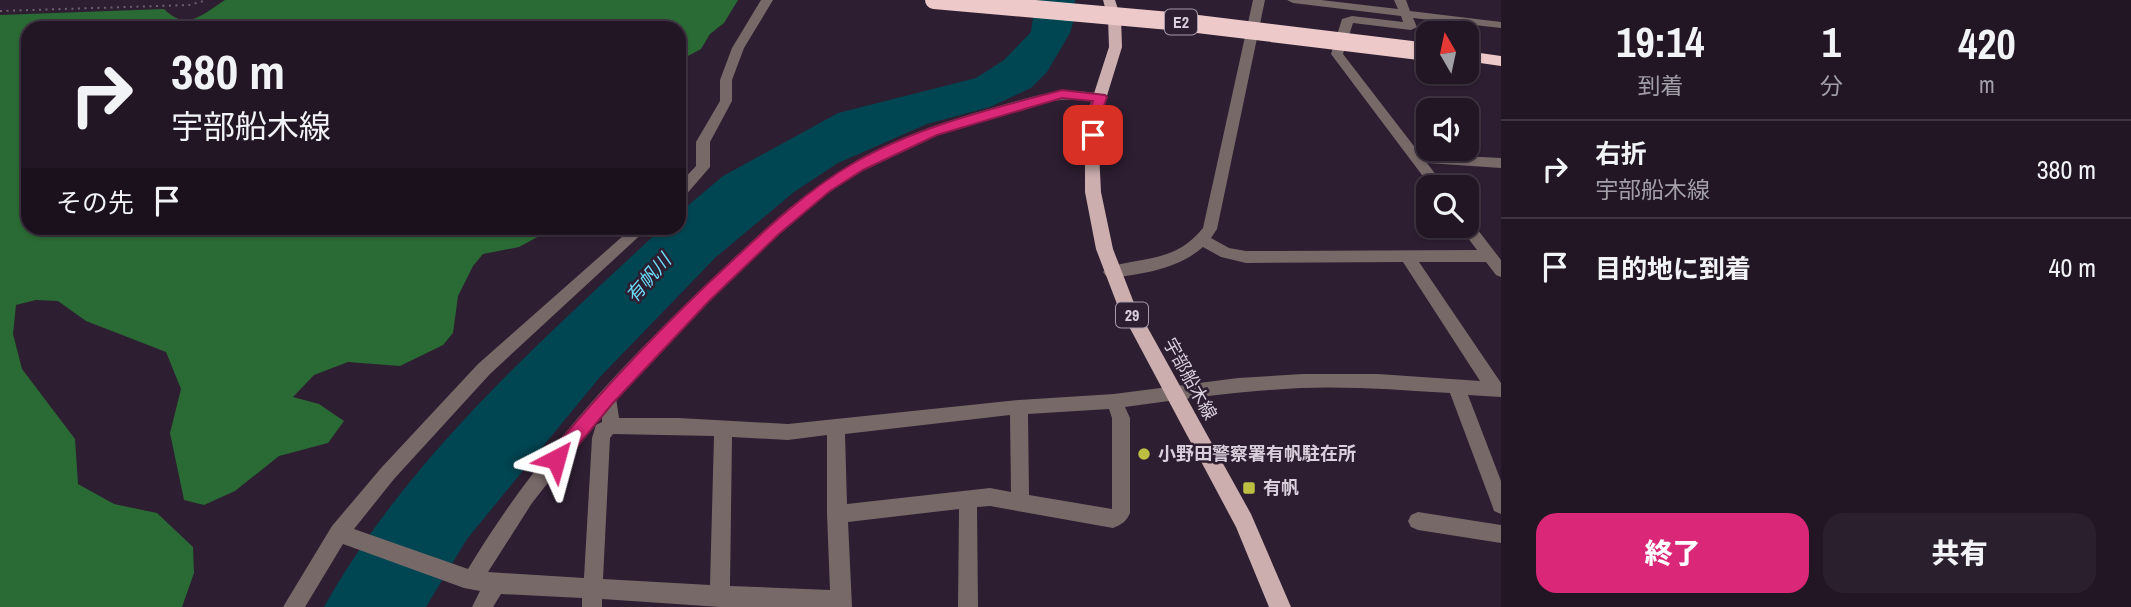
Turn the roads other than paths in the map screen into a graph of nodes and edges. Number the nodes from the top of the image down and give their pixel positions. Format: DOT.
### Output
graph roads {
  1 [pos="767,0"];
  2 [pos="934,0"];
  3 [pos="1109,0"];
  4 [pos="1259,0"];
  5 [pos="1293,0"];
  6 [pos="1400,0"];
  7 [pos="1407,13"];
  8 [pos="1501,25"];
  9 [pos="1416,51"];
  10 [pos="1479,58"];
  11 [pos="1501,61"];
  12 [pos="1101,97"];
  13 [pos="1416,158"];
  14 [pos="1418,161"];
  15 [pos="1467,161"];
  16 [pos="1501,163"];
  17 [pos="1429,175"];
  18 [pos="686,185"];
  19 [pos="633,235"];
  20 [pos="1476,238"];
  21 [pos="1203,242"];
  22 [pos="1407,256"];
  23 [pos="1489,256"];
  24 [pos="1501,271"];
  25 [pos="1111,272"];
  26 [pos="1456,387"];
  27 [pos="1499,391"];
  28 [pos="1174,394"];
  29 [pos="606,398"];
  30 [pos="1114,401"];
  31 [pos="1019,407"];
  32 [pos="611,426"];
  33 [pos="836,427"];
  34 [pos="723,430"];
  35 [pos="968,499"];
  36 [pos="1020,502"];
  37 [pos="1501,505"];
  38 [pos="836,514"];
  39 [pos="1418,521"];
  40 [pos="1501,534"];
  41 [pos="343,535"];
  42 [pos="468,579"];
  43 [pos="496,584"];
  44 [pos="720,597"];
  45 [pos="592,599"];
  46 [pos="841,604"];
  47 [pos="293,607"];
  48 [pos="482,607"];
  49 [pos="968,607"];
  50 [pos="1280,607"];
  1 -- 18 [label="street"];
  2 -- 9 [label="highway, E2, bridge"];
  3 -- 12 [label="main road, 宇部船木線 / 29"];
  4 -- 21 [label="street"];
  5 -- 7 [label="street"];
  6 -- 7 [label="street"];
  7 -- 8 [label="street"];
  7 -- 13 [label="street"];
  10 -- 11 [label="highway"];
  12 -- 25 [label="main road, 宇部船木線 / 29"];
  12 -- 29 [label="street"];
  14 -- 17 [label="street"];
  15 -- 16 [label="street"];
  19 -- 41 [label="street"];
  20 -- 23 [label="street"];
  21 -- 22 [label="street"];
  21 -- 25 [label="street"];
  22 -- 23 [label="street"];
  22 -- 27 [label="street"];
  23 -- 24 [label="street"];
  25 -- 28 [label="main road, 宇部船木線 / 29"];
  26 -- 27 [label="street"];
  26 -- 28 [label="street"];
  26 -- 37 [label="street"];
  28 -- 30 [label="street"];
  28 -- 50 [label="main road, 宇部船木線 / 29"];
  29 -- 32 [label="street"];
  29 -- 42 [label="street"];
  30 -- 31 [label="street"];
  30 -- 36 [label="street"];
  31 -- 33 [label="street"];
  31 -- 36 [label="street"];
  32 -- 34 [label="street"];
  32 -- 45 [label="street"];
  33 -- 34 [label="street"];
  33 -- 38 [label="street"];
  34 -- 44 [label="street"];
  35 -- 36 [label="street"];
  35 -- 38 [label="street"];
  35 -- 49 [label="street"];
  38 -- 46 [label="street"];
  39 -- 40 [label="street"];
  41 -- 42 [label="street"];
  41 -- 47 [label="street"];
  42 -- 43 [label="street"];
  43 -- 45 [label="street"];
  43 -- 48 [label="street"];
  44 -- 45 [label="street"];
  44 -- 46 [label="street"];
}
